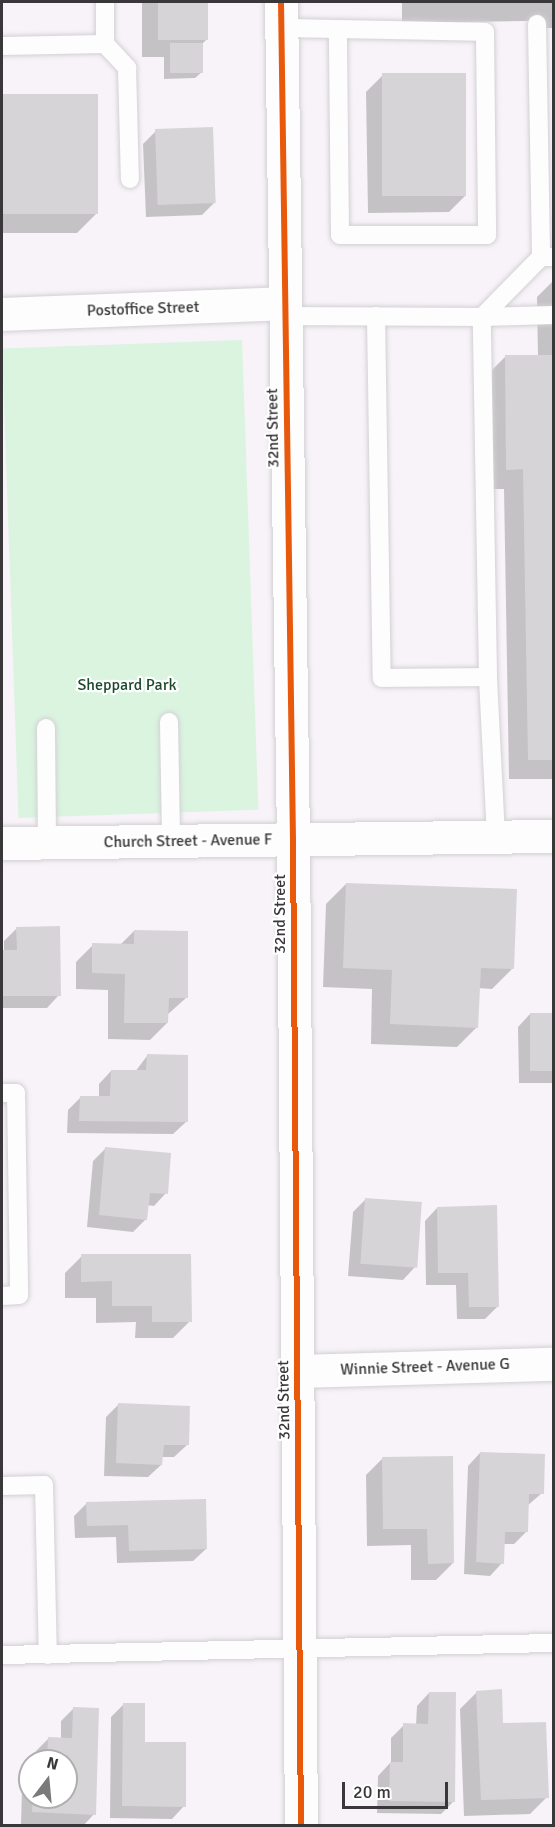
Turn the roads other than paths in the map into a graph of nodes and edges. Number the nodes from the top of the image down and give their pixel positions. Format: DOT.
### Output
graph roads {
  1 [pos="105,2"];
  2 [pos="281,15"];
  3 [pos="537,24"];
  4 [pos="338,30"];
  5 [pos="105,45"];
  6 [pos="2,46"];
  7 [pos="130,179"];
  8 [pos="547,257"];
  9 [pos="285,310"];
  10 [pos="2,314"];
  11 [pos="554,315"];
  12 [pos="376,316"];
  13 [pos="482,316"];
  14 [pos="488,677"];
  15 [pos="169,722"];
  16 [pos="46,728"];
  17 [pos="554,836"];
  18 [pos="496,837"];
  19 [pos="293,839"];
  20 [pos="171,841"];
  21 [pos="2,843"];
  22 [pos="47,843"];
  23 [pos="2,1093"];
  24 [pos="2,1296"];
  25 [pos="554,1364"];
  26 [pos="297,1371"];
  27 [pos="2,1486"];
  28 [pos="554,1643"];
  29 [pos="300,1650"];
  30 [pos="48,1654"];
  31 [pos="2,1655"];
  32 [pos="302,1826"];
  1 -- 5 [label="lane"];
  2 -- 4 [label="lane"];
  2 -- 9 [label="street, 32nd Street"];
  3 -- 8 [label="lane"];
  4 -- 4 [label="lane"];
  5 -- 6 [label="lane"];
  5 -- 7 [label="lane"];
  8 -- 13 [label="lane"];
  9 -- 10 [label="street, Postoffice Street"];
  9 -- 12 [label="lane"];
  9 -- 19 [label="street, 32nd Street"];
  11 -- 13 [label="lane"];
  12 -- 13 [label="lane"];
  12 -- 14 [label="lane"];
  13 -- 14 [label="lane"];
  14 -- 18 [label="lane"];
  15 -- 20 [label="lane"];
  16 -- 22 [label="lane"];
  17 -- 18 [label="street, Church Street - Avenue F"];
  18 -- 19 [label="street, Church Street - Avenue F"];
  19 -- 20 [label="street, Church Street - Avenue F"];
  19 -- 26 [label="street, 32nd Street"];
  20 -- 22 [label="street, Church Street - Avenue F"];
  21 -- 22 [label="street, Church Street - Avenue F"];
  23 -- 24 [label="lane"];
  25 -- 26 [label="street, Winnie Street - Avenue G"];
  26 -- 29 [label="street, 32nd Street"];
  27 -- 30 [label="lane"];
  28 -- 29 [label="lane"];
  29 -- 30 [label="lane"];
  29 -- 32 [label="street, 32nd Street"];
  30 -- 31 [label="lane"];
}
